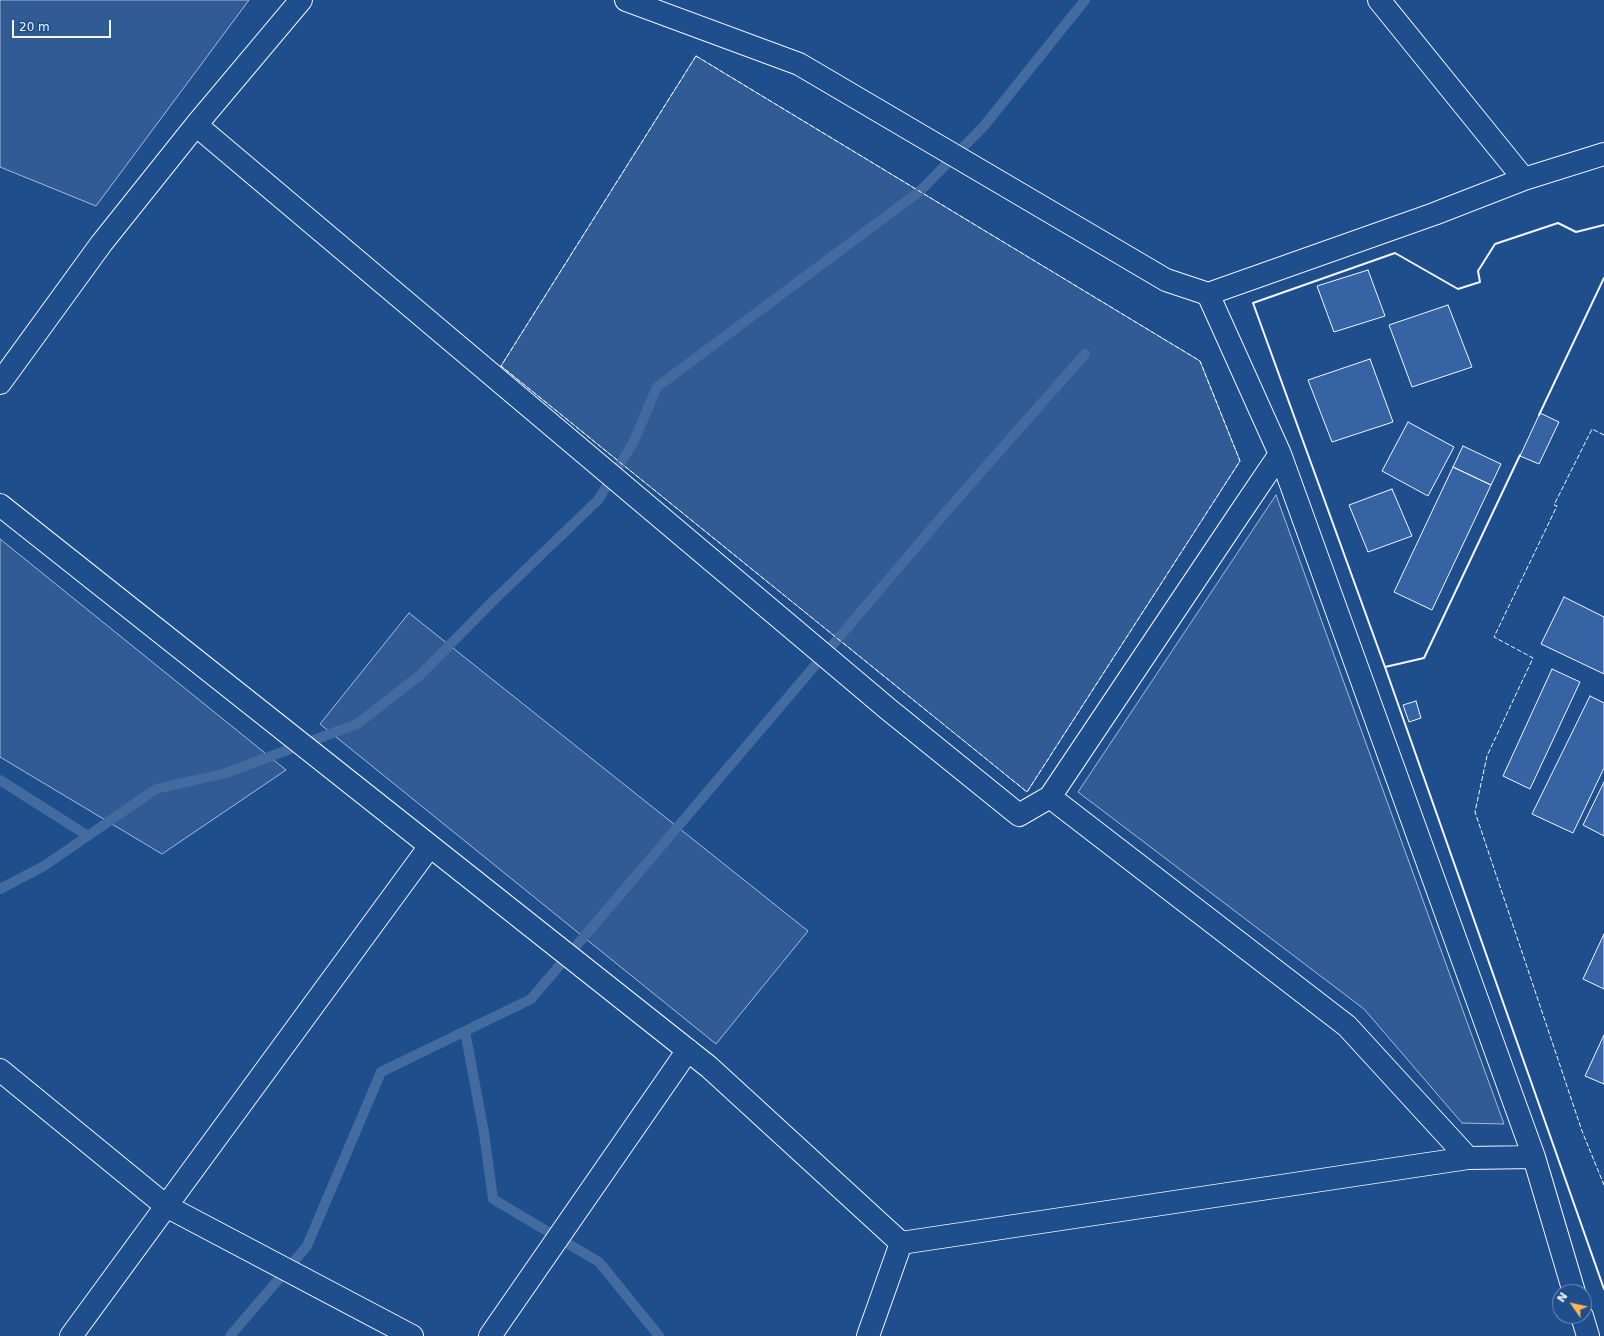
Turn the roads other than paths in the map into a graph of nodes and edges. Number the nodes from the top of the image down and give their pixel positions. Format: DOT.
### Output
graph roads {
  1 [pos="301,0"];
  2 [pos="626,0"];
  3 [pos="1379,0"];
  4 [pos="196,125"];
  5 [pos="1604,154"];
  6 [pos="1524,179"];
  7 [pos="1208,294"];
  8 [pos="0,383"];
  9 [pos="1280,454"];
  10 [pos="0,505"];
  11 [pos="1050,797"];
  12 [pos="430,846"];
  13 [pos="688,1050"];
  14 [pos="0,1070"];
  15 [pos="1534,1157"];
  16 [pos="1468,1158"];
  17 [pos="166,1206"];
  18 [pos="901,1243"];
  19 [pos="1572,1284"];
  20 [pos="1584,1324"];
  21 [pos="71,1336"];
  22 [pos="412,1336"];
  23 [pos="490,1336"];
  24 [pos="868,1336"];
  25 [pos="1588,1336"];
  1 -- 4 [label="street"];
  2 -- 7 [label="street"];
  3 -- 6 [label="street"];
  4 -- 8 [label="street"];
  4 -- 11 [label="street"];
  5 -- 6 [label="street"];
  6 -- 7 [label="street"];
  7 -- 9 [label="street"];
  9 -- 11 [label="street"];
  9 -- 15 [label="street"];
  10 -- 12 [label="street"];
  11 -- 16 [label="street"];
  12 -- 13 [label="street"];
  12 -- 17 [label="street"];
  13 -- 18 [label="street"];
  13 -- 23 [label="street"];
  14 -- 17 [label="street"];
  15 -- 16 [label="street"];
  15 -- 19 [label="street"];
  16 -- 18 [label="street"];
  17 -- 21 [label="street"];
  17 -- 22 [label="street"];
  18 -- 24 [label="street"];
  20 -- 25 [label="street"];
}
